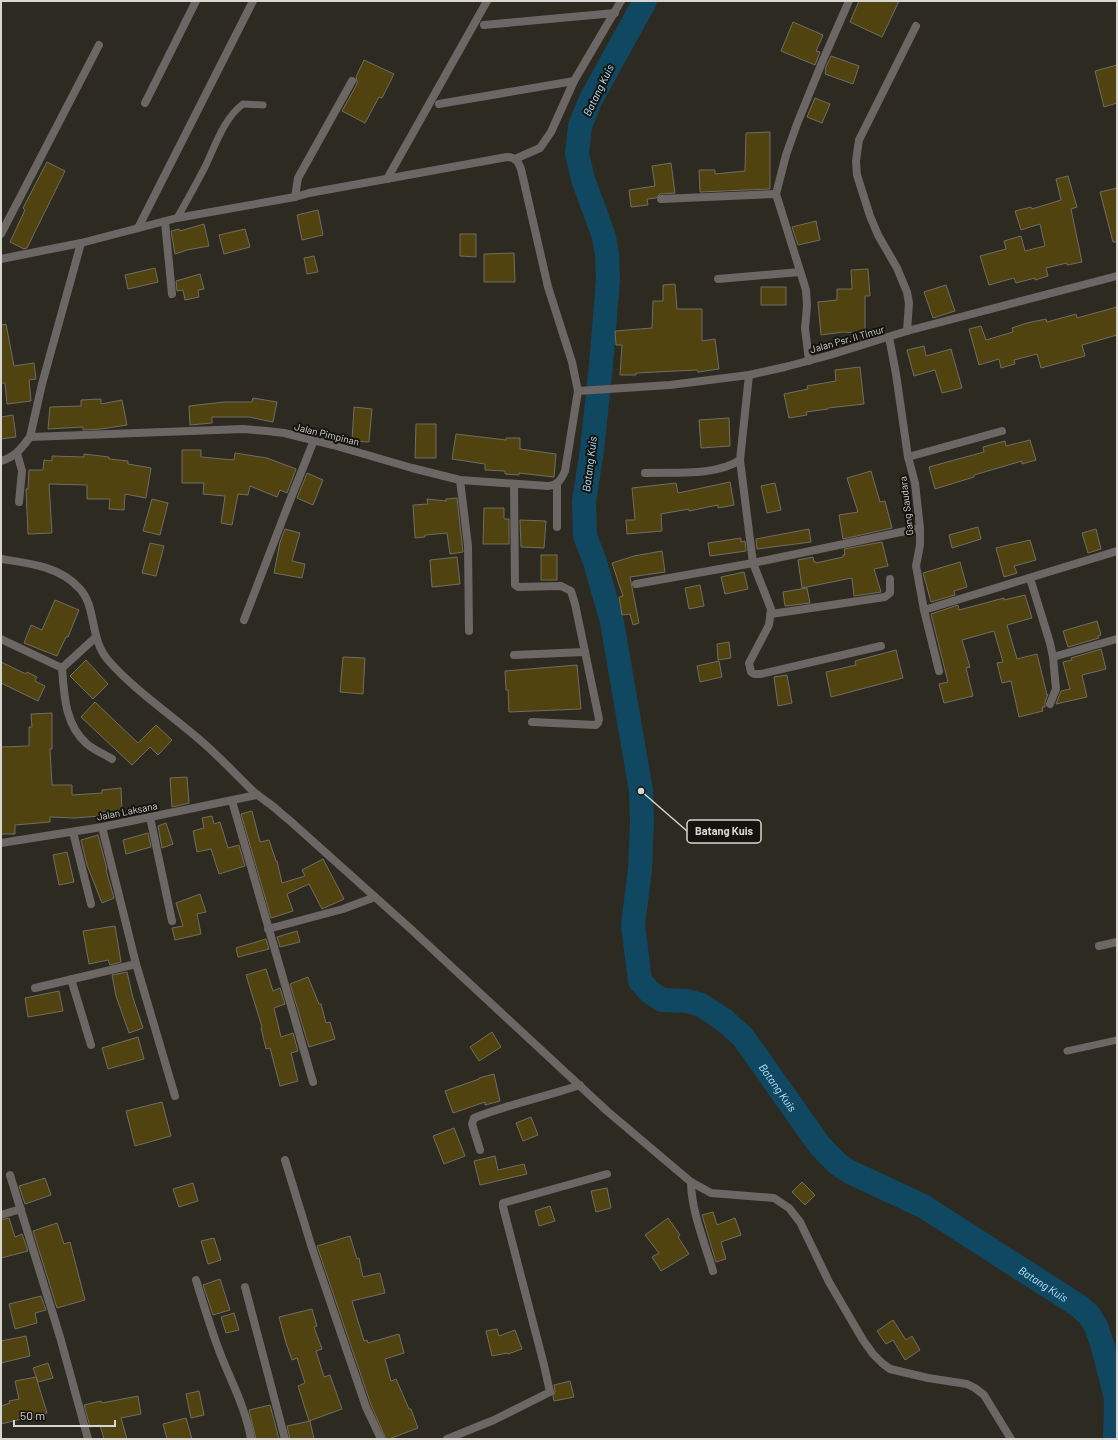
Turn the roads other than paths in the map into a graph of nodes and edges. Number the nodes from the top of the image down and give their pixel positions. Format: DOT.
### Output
graph roads {
  1 [pos="196,1"];
  2 [pos="253,1"];
  3 [pos="487,1"];
  4 [pos="621,1"];
  5 [pos="849,1"];
  6 [pos="615,13"];
  7 [pos="484,25"];
  8 [pos="916,26"];
  9 [pos="99,44"];
  10 [pos="352,81"];
  11 [pos="574,81"];
  12 [pos="145,103"];
  13 [pos="439,104"];
  14 [pos="263,105"];
  15 [pos="516,159"];
  16 [pos="387,179"];
  17 [pos="776,194"];
  18 [pos="295,197"];
  19 [pos="661,199"];
  20 [pos="177,218"];
  21 [pos="165,222"];
  22 [pos="138,228"];
  23 [pos="1,234"];
  24 [pos="81,243"];
  25 [pos="1,259"];
  26 [pos="800,272"];
  27 [pos="1117,276"];
  28 [pos="718,279"];
  29 [pos="172,294"];
  30 [pos="907,331"];
  31 [pos="889,337"];
  32 [pos="809,361"];
  33 [pos="749,375"];
  34 [pos="581,391"];
  35 [pos="1002,431"];
  36 [pos="30,438"];
  37 [pos="314,440"];
  38 [pos="17,454"];
  39 [pos="908,457"];
  40 [pos="740,460"];
  41 [pos="1,461"];
  42 [pos="645,473"];
  43 [pos="460,480"];
  44 [pos="557,483"];
  45 [pos="514,484"];
  46 [pos="18,502"];
  47 [pos="557,527"];
  48 [pos="920,528"];
  49 [pos="1117,551"];
  50 [pos="1,559"];
  51 [pos="753,563"];
  52 [pos="1030,578"];
  53 [pos="890,579"];
  54 [pos="636,584"];
  55 [pos="924,610"];
  56 [pos="771,614"];
  57 [pos="244,620"];
  58 [pos="469,631"];
  59 [pos="96,637"];
  60 [pos="1,639"];
  61 [pos="1117,639"];
  62 [pos="881,646"];
  63 [pos="585,652"];
  64 [pos="514,655"];
  65 [pos="1053,657"];
  66 [pos="62,668"];
  67 [pos="939,671"];
  68 [pos="1050,704"];
  69 [pos="532,722"];
  70 [pos="112,758"];
  71 [pos="257,795"];
  72 [pos="232,801"];
  73 [pos="150,817"];
  74 [pos="102,827"];
  75 [pos="72,832"];
  76 [pos="1,843"];
  77 [pos="375,897"];
  78 [pos="91,904"];
  79 [pos="172,921"];
  80 [pos="268,929"];
  81 [pos="1117,942"];
  82 [pos="1099,946"];
  83 [pos="136,964"];
  84 [pos="71,979"];
  85 [pos="35,988"];
  86 [pos="1117,1040"];
  87 [pos="91,1045"];
  88 [pos="1067,1051"];
  89 [pos="312,1082"];
  90 [pos="580,1085"];
  91 [pos="175,1096"];
  92 [pos="480,1150"];
  93 [pos="285,1160"];
  94 [pos="607,1174"];
  95 [pos="10,1175"];
  96 [pos="691,1182"];
  97 [pos="21,1209"];
  98 [pos="1,1215"];
  99 [pos="713,1271"];
  100 [pos="196,1280"];
  101 [pos="245,1287"];
  102 [pos="88,1439"];
  103 [pos="251,1439"];
  104 [pos="285,1439"];
  105 [pos="381,1439"];
  106 [pos="447,1439"];
  107 [pos="1011,1439"];
  1 -- 12 [label="street"];
  2 -- 22 [label="street"];
  3 -- 16 [label="street"];
  4 -- 6 [label="street"];
  5 -- 17 [label="street"];
  6 -- 7 [label="street"];
  6 -- 11 [label="street"];
  8 -- 30 [label="street"];
  9 -- 23 [label="street"];
  10 -- 18 [label="street"];
  11 -- 13 [label="street"];
  11 -- 15 [label="street"];
  14 -- 20 [label="lane"];
  15 -- 16 [label="street"];
  15 -- 34 [label="street"];
  16 -- 18 [label="street"];
  17 -- 19 [label="street"];
  17 -- 26 [label="street"];
  18 -- 20 [label="street"];
  20 -- 21 [label="street"];
  21 -- 22 [label="street"];
  21 -- 29 [label="street"];
  22 -- 24 [label="street"];
  24 -- 25 [label="street"];
  24 -- 36 [label="street"];
  26 -- 28 [label="street"];
  26 -- 32 [label="street"];
  27 -- 30 [label="street, Jalan Psr. II Timur"];
  30 -- 31 [label="street, Jalan Psr. II Timur"];
  31 -- 32 [label="street, Jalan Psr. II Timur"];
  31 -- 39 [label="street, Gang Saudara"];
  32 -- 33 [label="street, Jalan Psr. II Timur"];
  33 -- 34 [label="street, Jalan Psr. II Timur"];
  33 -- 40 [label="street"];
  34 -- 44 [label="street"];
  35 -- 39 [label="street"];
  36 -- 37 [label="street, Jalan Pimpinan"];
  36 -- 38 [label="street"];
  37 -- 43 [label="street, Jalan Pimpinan"];
  37 -- 57 [label="street"];
  38 -- 41 [label="street"];
  38 -- 46 [label="street"];
  39 -- 48 [label="street, Gang Saudara"];
  40 -- 42 [label="street"];
  40 -- 51 [label="street"];
  43 -- 45 [label="street, Jalan Pimpinan"];
  43 -- 58 [label="street"];
  44 -- 45 [label="street, Jalan Pimpinan"];
  44 -- 47 [label="street"];
  45 -- 63 [label="street"];
  48 -- 51 [label="street"];
  48 -- 55 [label="street, Gang Saudara"];
  49 -- 52 [label="street"];
  50 -- 59 [label="street"];
  51 -- 54 [label="street"];
  51 -- 56 [label="street"];
  52 -- 55 [label="street"];
  52 -- 65 [label="street"];
  53 -- 56 [label="street"];
  55 -- 67 [label="street, Gang Saudara"];
  56 -- 62 [label="street"];
  59 -- 66 [label="street"];
  59 -- 71 [label="street"];
  60 -- 66 [label="street"];
  61 -- 65 [label="street"];
  63 -- 64 [label="street"];
  63 -- 69 [label="street"];
  65 -- 68 [label="street"];
  66 -- 70 [label="street"];
  71 -- 72 [label="street, Jalan Laksana"];
  71 -- 77 [label="street"];
  72 -- 73 [label="street, Jalan Laksana"];
  72 -- 80 [label="street"];
  73 -- 74 [label="street, Jalan Laksana"];
  73 -- 79 [label="street"];
  74 -- 75 [label="street, Jalan Laksana"];
  74 -- 83 [label="street"];
  75 -- 76 [label="street, Jalan Laksana"];
  75 -- 78 [label="street"];
  77 -- 80 [label="street"];
  77 -- 90 [label="street"];
  80 -- 89 [label="street"];
  81 -- 82 [label="street"];
  83 -- 84 [label="street"];
  83 -- 91 [label="street"];
  84 -- 85 [label="street"];
  84 -- 87 [label="street"];
  86 -- 88 [label="lane"];
  90 -- 92 [label="street"];
  90 -- 96 [label="street"];
  93 -- 105 [label="street"];
  94 -- 106 [label="street"];
  95 -- 97 [label="street"];
  96 -- 99 [label="street"];
  96 -- 107 [label="street"];
  97 -- 98 [label="street"];
  97 -- 102 [label="street"];
  100 -- 103 [label="street"];
  101 -- 104 [label="street"];
}
